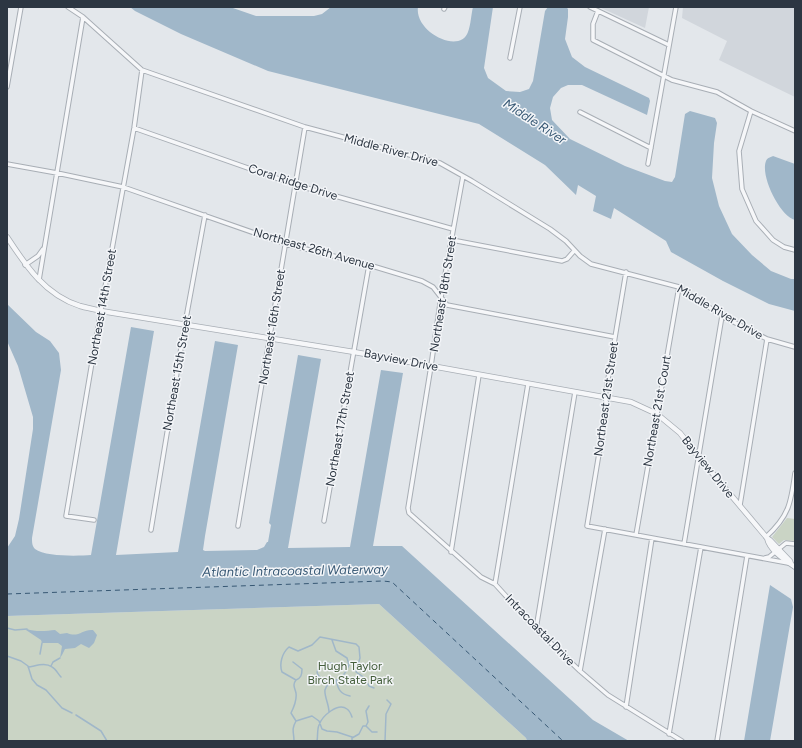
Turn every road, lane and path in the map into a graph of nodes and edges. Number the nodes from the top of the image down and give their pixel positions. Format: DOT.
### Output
graph roads {
  1 [pos="21,7"];
  2 [pos="68,7"];
  3 [pos="520,7"];
  4 [pos="590,7"];
  5 [pos="676,7"];
  6 [pos="598,11"];
  7 [pos="83,17"];
  8 [pos="669,45"];
  9 [pos="510,58"];
  10 [pos="142,70"];
  11 [pos="664,76"];
  12 [pos="7,88"];
  13 [pos="751,111"];
  14 [pos="580,112"];
  15 [pos="306,127"];
  16 [pos="134,128"];
  17 [pos="795,131"];
  18 [pos="651,148"];
  19 [pos="7,164"];
  20 [pos="648,164"];
  21 [pos="57,172"];
  22 [pos="463,176"];
  23 [pos="296,185"];
  24 [pos="124,187"];
  25 [pos="205,215"];
  26 [pos="453,229"];
  27 [pos="7,237"];
  28 [pos="452,240"];
  29 [pos="286,244"];
  30 [pos="43,248"];
  31 [pos="795,250"];
  32 [pos="574,251"];
  33 [pos="25,264"];
  34 [pos="369,265"];
  35 [pos="626,272"];
  36 [pos="39,280"];
  37 [pos="679,287"];
  38 [pos="441,297"];
  39 [pos="101,311"];
  40 [pos="722,316"];
  41 [pos="185,324"];
  42 [pos="615,337"];
  43 [pos="271,338"];
  44 [pos="767,340"];
  45 [pos="795,347"];
  46 [pos="354,352"];
  47 [pos="431,366"];
  48 [pos="479,375"];
  49 [pos="528,384"];
  50 [pos="575,392"];
  51 [pos="605,397"];
  52 [pos="657,414"];
  53 [pos="698,456"];
  54 [pos="795,474"];
  55 [pos="793,497"];
  56 [pos="740,505"];
  57 [pos="408,508"];
  58 [pos="94,520"];
  59 [pos="324,522"];
  60 [pos="238,526"];
  61 [pos="605,529"];
  62 [pos="151,530"];
  63 [pos="636,535"];
  64 [pos="652,538"];
  65 [pos="766,538"];
  66 [pos="684,544"];
  67 [pos="795,544"];
  68 [pos="700,547"];
  69 [pos="777,550"];
  70 [pos="451,552"];
  71 [pos="746,556"];
  72 [pos="763,559"];
  73 [pos="792,565"];
  74 [pos="495,584"];
  75 [pos="536,629"];
  76 [pos="580,672"];
  77 [pos="626,707"];
  78 [pos="669,734"];
  79 [pos="682,741"];
  80 [pos="717,741"];
  1 -- 12 [label="street"];
  2 -- 7 [label="street, Middle River Drive"];
  3 -- 9 [label="street"];
  4 -- 6 [label="street"];
  5 -- 8 [label="street"];
  6 -- 8 [label="street"];
  6 -- 11 [label="street"];
  7 -- 10 [label="street, Middle River Drive"];
  7 -- 21 [label="street"];
  8 -- 11 [label="street"];
  10 -- 15 [label="street, Middle River Drive"];
  10 -- 16 [label="street, Northeast 14th Street"];
  11 -- 13 [label="street"];
  11 -- 18 [label="street"];
  13 -- 17 [label="street"];
  13 -- 31 [label="street"];
  14 -- 18 [label="street"];
  15 -- 22 [label="street, Middle River Drive"];
  15 -- 23 [label="street, Northeast 16th Street"];
  16 -- 23 [label="street, Coral Ridge Drive"];
  16 -- 24 [label="street, Northeast 14th Street"];
  18 -- 20 [label="street"];
  19 -- 21 [label="street, Northeast 26th Avenue"];
  21 -- 24 [label="street, Northeast 26th Avenue"];
  21 -- 30 [label="street"];
  22 -- 26 [label="street, Northeast 18th Street"];
  22 -- 32 [label="street, Middle River Drive"];
  23 -- 26 [label="street, Coral Ridge Drive"];
  23 -- 29 [label="street, Northeast 16th Street"];
  24 -- 25 [label="street, Northeast 26th Avenue"];
  24 -- 39 [label="street, Northeast 14th Street"];
  25 -- 29 [label="street, Northeast 26th Avenue"];
  25 -- 41 [label="street, Northeast 15th Street"];
  26 -- 28 [label="street, Northeast 18th Street"];
  27 -- 33 [label="street, Bayview Drive"];
  28 -- 32 [label="street"];
  28 -- 38 [label="street, Northeast 18th Street"];
  29 -- 34 [label="street, Northeast 26th Avenue"];
  29 -- 43 [label="street, Northeast 16th Street"];
  30 -- 33 [label="street"];
  30 -- 36 [label="street"];
  32 -- 35 [label="street, Middle River Drive"];
  33 -- 36 [label="street, Bayview Drive"];
  34 -- 38 [label="street, Northeast 26th Avenue"];
  34 -- 46 [label="street, Northeast 17th Street"];
  35 -- 37 [label="street, Middle River Drive"];
  35 -- 42 [label="street, Northeast 21st Street"];
  36 -- 39 [label="street, Bayview Drive"];
  37 -- 40 [label="street, Middle River Drive"];
  37 -- 52 [label="street, Northeast 21st Court"];
  38 -- 42 [label="street, Northeast 26th Avenue"];
  38 -- 47 [label="street, Northeast 18th Street"];
  39 -- 41 [label="street, Bayview Drive"];
  39 -- 58 [label="street, Northeast 14th Street"];
  40 -- 44 [label="street, Middle River Drive"];
  40 -- 53 [label="street"];
  41 -- 43 [label="street, Bayview Drive"];
  41 -- 62 [label="street, Northeast 15th Street"];
  42 -- 51 [label="street, Northeast 21st Street"];
  43 -- 46 [label="street, Bayview Drive"];
  43 -- 60 [label="street, Northeast 16th Street"];
  44 -- 45 [label="street, Middle River Drive"];
  44 -- 56 [label="street"];
  46 -- 47 [label="street, Bayview Drive"];
  46 -- 59 [label="street, Northeast 17th Street"];
  47 -- 48 [label="street, Bayview Drive"];
  47 -- 57 [label="street, Northeast 18th Street"];
  48 -- 49 [label="street, Bayview Drive"];
  48 -- 70 [label="street"];
  49 -- 50 [label="street, Bayview Drive"];
  49 -- 74 [label="street"];
  50 -- 51 [label="street, Bayview Drive"];
  50 -- 75 [label="street"];
  51 -- 52 [label="street, Bayview Drive"];
  51 -- 61 [label="street, Northeast 21st Street"];
  52 -- 53 [label="street, Bayview Drive"];
  52 -- 63 [label="street, Northeast 21st Court"];
  53 -- 56 [label="street, Bayview Drive"];
  53 -- 66 [label="street"];
  54 -- 55 [label="street"];
  55 -- 65 [label="street"];
  56 -- 65 [label="street, Bayview Drive"];
  57 -- 70 [label="street, Intracoastal Drive"];
  61 -- 63 [label="street"];
  61 -- 76 [label="street"];
  63 -- 64 [label="street"];
  64 -- 66 [label="street"];
  64 -- 77 [label="street"];
  65 -- 69 [label="street, Bayview Drive"];
  66 -- 68 [label="street"];
  67 -- 69 [label="street"];
  68 -- 71 [label="street"];
  68 -- 78 [label="street"];
  69 -- 72 [label="street"];
  69 -- 73 [label="street, Bayview Drive"];
  70 -- 74 [label="street, Intracoastal Drive"];
  71 -- 72 [label="street"];
  71 -- 80 [label="street"];
  72 -- 73 [label="street"];
  74 -- 75 [label="street, Intracoastal Drive"];
  75 -- 76 [label="street, Intracoastal Drive"];
  76 -- 77 [label="street, Intracoastal Drive"];
  77 -- 78 [label="street, Intracoastal Drive"];
  78 -- 79 [label="street, Intracoastal Drive"];
}
